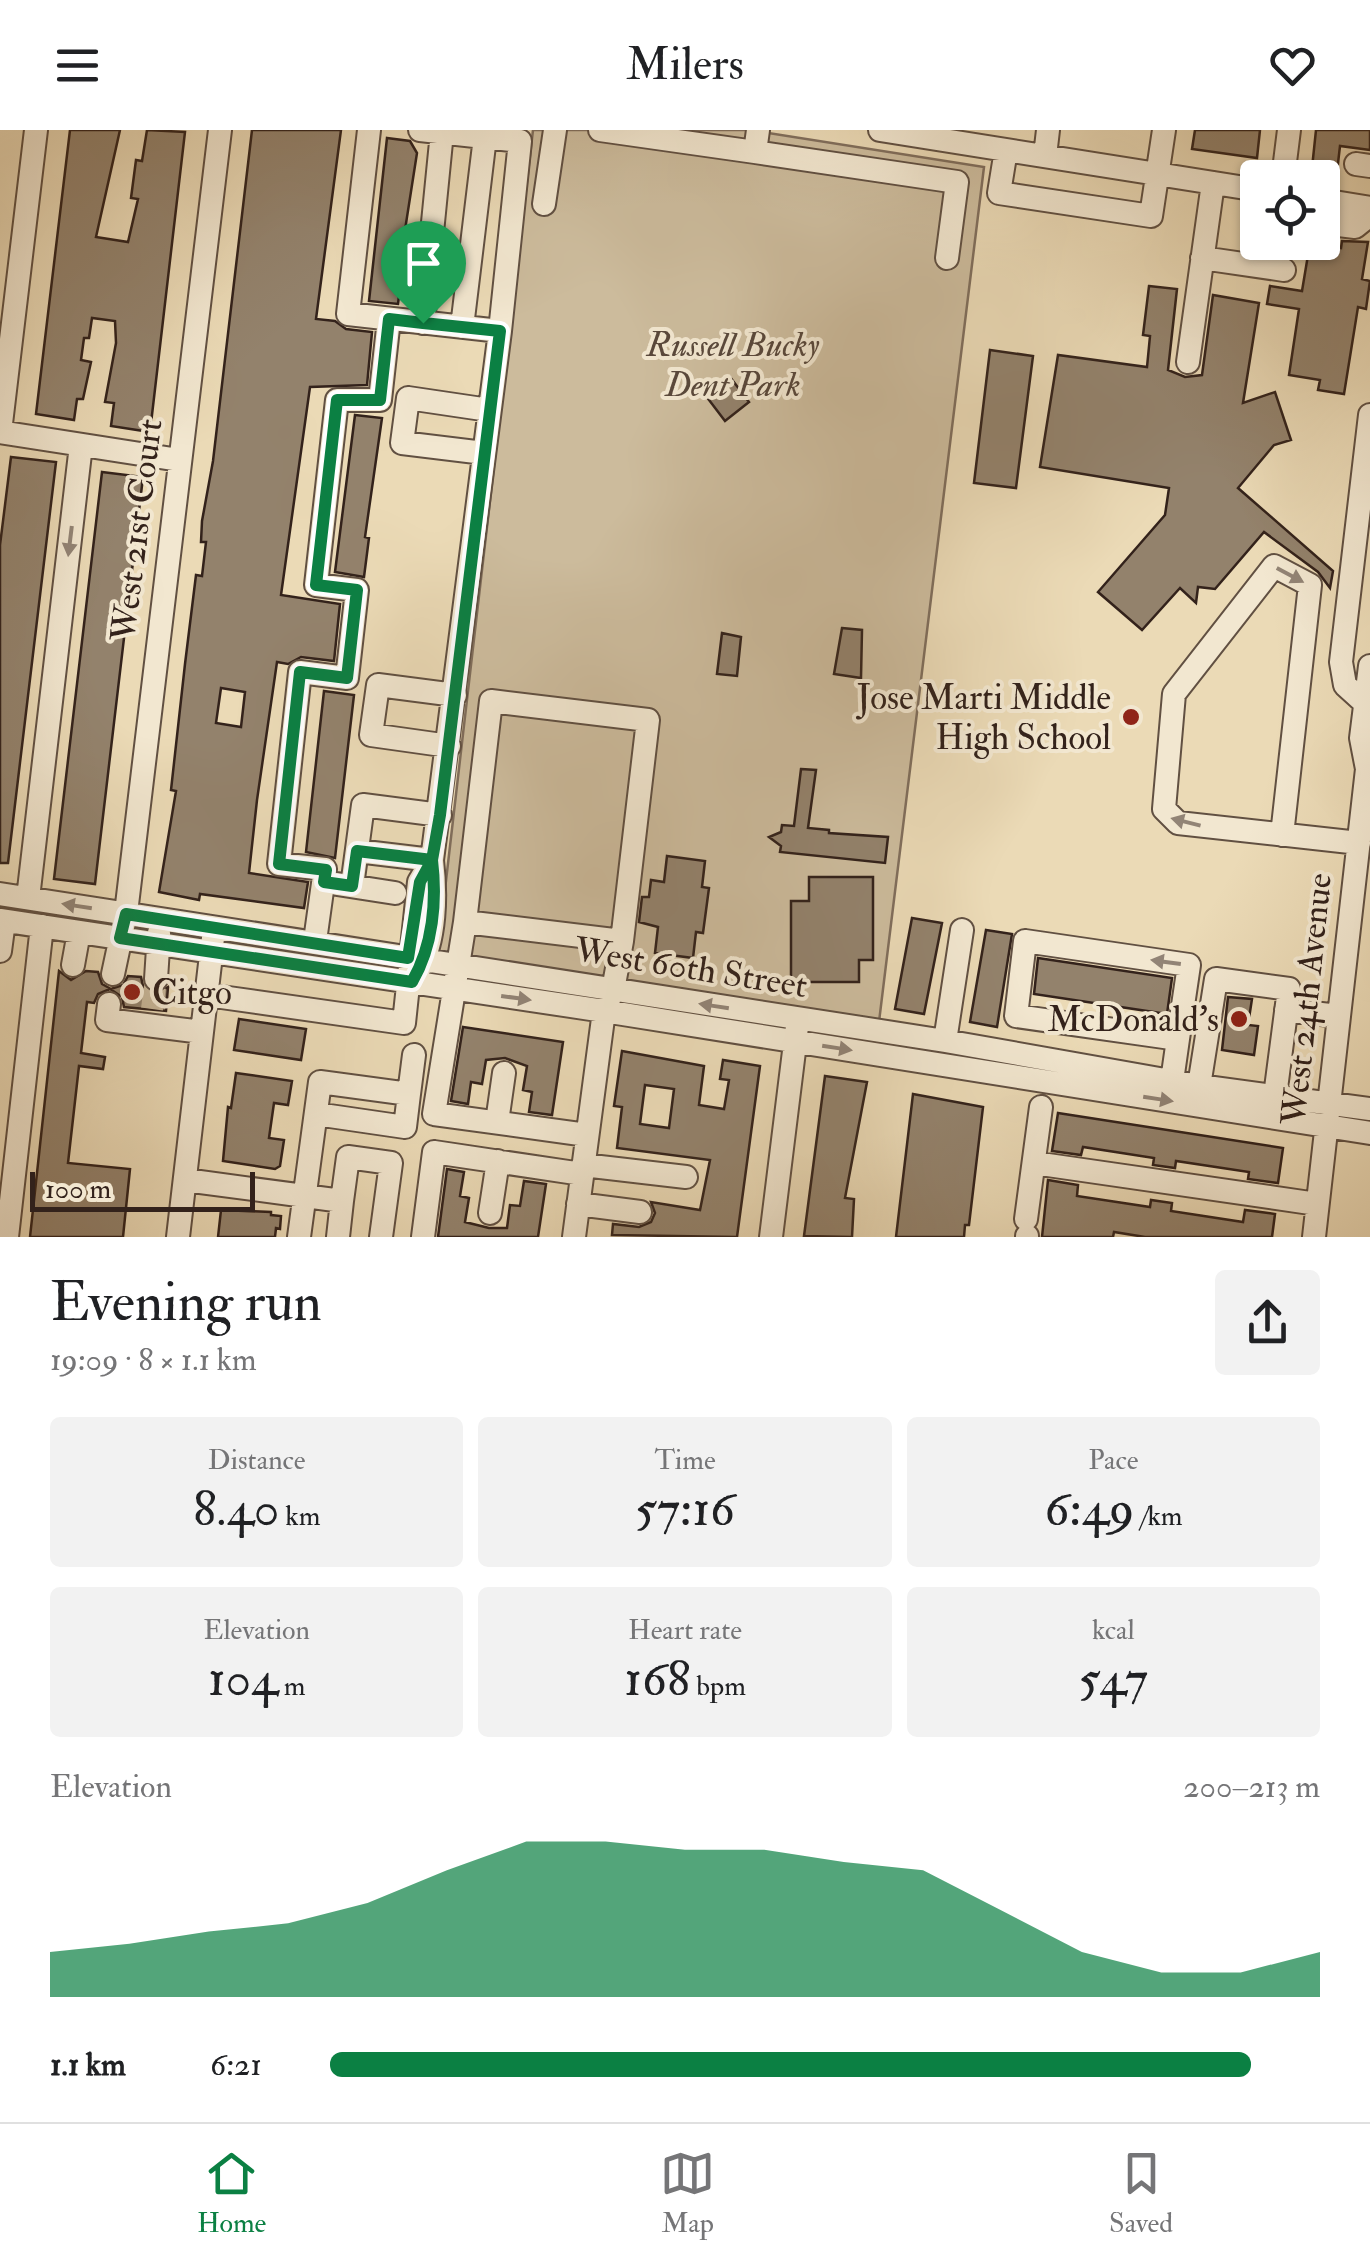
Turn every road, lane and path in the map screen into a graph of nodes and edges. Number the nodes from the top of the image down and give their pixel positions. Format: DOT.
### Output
graph roads {
  1 [pos="36,130"];
  2 [pos="220,130"];
  3 [pos="370,130"];
  4 [pos="555,130"];
  5 [pos="600,130"];
  6 [pos="880,130"];
  7 [pos="1048,130"];
  8 [pos="1164,130"];
  9 [pos="1289,130"];
  10 [pos="432,131"];
  11 [pos="485,137"];
  12 [pos="757,141"];
  13 [pos="962,143"];
  14 [pos="1006,150"];
  15 [pos="1044,156"];
  16 [pos="1285,160"];
  17 [pos="1158,174"];
  18 [pos="957,182"];
  19 [pos="1213,183"];
  20 [pos="1240,187"];
  21 [pos="1340,203"];
  22 [pos="544,204"];
  23 [pos="1370,208"];
  24 [pos="1370,215"];
  25 [pos="1340,225"];
  26 [pos="947,258"];
  27 [pos="1202,258"];
  28 [pos="1284,270"];
  29 [pos="389,319"];
  30 [pos="423,323"];
  31 [pos="462,327"];
  32 [pos="500,331"];
  33 [pos="1188,362"];
  34 [pos="408,398"];
  35 [pos="380,400"];
  36 [pos="489,410"];
  37 [pos="1370,416"];
  38 [pos="0,432"];
  39 [pos="82,445"];
  40 [pos="484,453"];
  41 [pos="179,460"];
  42 [pos="1370,666"];
  43 [pos="347,678"];
  44 [pos="378,685"];
  45 [pos="455,696"];
  46 [pos="1366,704"];
  47 [pos="449,746"];
  48 [pos="1369,766"];
  49 [pos="440,815"];
  50 [pos="1282,835"];
  51 [pos="1362,850"];
  52 [pos="357,851"];
  53 [pos="432,860"];
  54 [pos="324,882"];
  55 [pos="352,886"];
  56 [pos="394,893"];
  57 [pos="0,894"];
  58 [pos="28,898"];
  59 [pos="126,914"];
  60 [pos="161,920"];
  61 [pos="2,921"];
  62 [pos="465,922"];
  63 [pos="42,926"];
  64 [pos="214,927"];
  65 [pos="962,930"];
  66 [pos="80,932"];
  67 [pos="120,938"];
  68 [pos="622,940"];
  69 [pos="315,941"];
  70 [pos="158,944"];
  71 [pos="0,951"];
  72 [pos="212,952"];
  73 [pos="417,959"];
  74 [pos="73,964"];
  75 [pos="456,965"];
  76 [pos="113,974"];
  77 [pos="156,979"];
  78 [pos="412,982"];
  79 [pos="451,989"];
  80 [pos="206,995"];
  81 [pos="608,1000"];
  82 [pos="109,1004"];
  83 [pos="1286,1010"];
  84 [pos="1339,1016"];
  85 [pos="796,1030"];
  86 [pos="202,1032"];
  87 [pos="1178,1039"];
  88 [pos="945,1041"];
  89 [pos="1004,1052"];
  90 [pos="414,1055"];
  91 [pos="967,1068"];
  92 [pos="504,1073"];
  93 [pos="1172,1082"];
  94 [pos="1199,1086"];
  95 [pos="409,1094"];
  96 [pos="1275,1096"];
  97 [pos="1041,1107"];
  98 [pos="1370,1110"];
  99 [pos="316,1114"];
  100 [pos="1328,1115"];
  101 [pos="497,1122"];
  102 [pos="1370,1134"];
  103 [pos="587,1135"];
  104 [pos="498,1162"];
  105 [pos="1034,1163"];
  106 [pos="582,1169"];
  107 [pos="686,1177"];
  108 [pos="185,1180"];
  109 [pos="305,1196"];
  110 [pos="342,1201"];
  111 [pos="578,1204"];
  112 [pos="1317,1204"];
  113 [pos="640,1212"];
  114 [pos="490,1213"];
  115 [pos="1027,1231"];
  116 [pos="6,1237"];
  117 [pos="178,1237"];
  118 [pos="300,1237"];
  119 [pos="338,1237"];
  120 [pos="380,1237"];
  121 [pos="422,1237"];
  122 [pos="574,1237"];
  123 [pos="771,1237"];
  124 [pos="1314,1237"];
  1 -- 38 [label="street"];
  2 -- 41 [label="street, West 21st Court"];
  3 -- 29 [label="street"];
  4 -- 22 [label="street"];
  5 -- 12 [label="street"];
  6 -- 13 [label="street"];
  7 -- 15 [label="street"];
  8 -- 17 [label="street"];
  9 -- 16 [label="street"];
  10 -- 11 [label="street"];
  10 -- 30 [label="street"];
  11 -- 31 [label="street"];
  11 -- 32 [label="street"];
  12 -- 18 [label="street"];
  13 -- 14 [label="street"];
  13 -- 18 [label="street"];
  14 -- 15 [label="street"];
  14 -- 17 [label="street"];
  15 -- 17 [label="street"];
  17 -- 19 [label="street"];
  18 -- 26 [label="street"];
  19 -- 20 [label="street"];
  19 -- 27 [label="street"];
  21 -- 23 [label="street"];
  24 -- 25 [label="street"];
  27 -- 28 [label="street"];
  27 -- 33 [label="street"];
  29 -- 30 [label="street"];
  29 -- 35 [label="street"];
  30 -- 31 [label="street"];
  31 -- 32 [label="street"];
  32 -- 36 [label="street"];
  34 -- 35 [label="street"];
  34 -- 36 [label="street"];
  34 -- 40 [label="street"];
  35 -- 43 [label="street"];
  36 -- 40 [label="street"];
  37 -- 46 [label="street"];
  38 -- 39 [label="street"];
  39 -- 41 [label="street"];
  39 -- 58 [label="street, one-way"];
  40 -- 45 [label="street"];
  41 -- 59 [label="street, West 21st Court"];
  42 -- 46 [label="street, West 24th Avenue"];
  43 -- 44 [label="street"];
  43 -- 54 [label="street"];
  44 -- 45 [label="street"];
  44 -- 47 [label="street"];
  45 -- 47 [label="street"];
  46 -- 48 [label="street, West 24th Avenue"];
  47 -- 49 [label="street"];
  48 -- 51 [label="street, West 24th Avenue"];
  49 -- 52 [label="street"];
  49 -- 53 [label="street"];
  50 -- 50 [label="street, one-way"];
  50 -- 51 [label="street"];
  51 -- 84 [label="street, West 24th Avenue"];
  52 -- 53 [label="street"];
  52 -- 55 [label="street"];
  53 -- 73 [label="street"];
  54 -- 55 [label="street"];
  54 -- 69 [label="street"];
  55 -- 56 [label="street"];
  57 -- 58 [label="street, West 60th Street"];
  59 -- 58 [label="street, West 60th Street, one-way"];
  59 -- 60 [label="street, West 60th Street"];
  59 -- 67 [label="street, West 21st Court"];
  60 -- 64 [label="street, West 60th Street"];
  60 -- 70 [label="street"];
  61 -- 63 [label="street, West 60th Street"];
  61 -- 71 [label="street"];
  62 -- 68 [label="street"];
  62 -- 68 [label="street"];
  62 -- 75 [label="street"];
  63 -- 66 [label="street, West 60th Street"];
  63 -- 116 [label="street"];
  64 -- 69 [label="street, West 60th Street"];
  64 -- 72 [label="street"];
  65 -- 88 [label="street"];
  66 -- 67 [label="street, West 60th Street"];
  66 -- 74 [label="street"];
  67 -- 70 [label="street, West 60th Street"];
  67 -- 76 [label="street, West 21st Court"];
  68 -- 81 [label="street"];
  69 -- 73 [label="street, West 60th Street"];
  70 -- 72 [label="street, West 60th Street"];
  70 -- 77 [label="street"];
  72 -- 78 [label="street, West 60th Street"];
  72 -- 80 [label="street"];
  73 -- 75 [label="street, West 60th Street"];
  73 -- 78 [label="street"];
  75 -- 79 [label="street"];
  75 -- 81 [label="street, West 60th Street"];
  78 -- 79 [label="street, West 60th Street"];
  78 -- 80 [label="street"];
  79 -- 81 [label="street, West 60th Street, one-way"];
  79 -- 101 [label="street"];
  80 -- 86 [label="street"];
  81 -- 85 [label="street, West 60th Street"];
  81 -- 103 [label="street"];
  82 -- 86 [label="street"];
  83 -- 84 [label="street"];
  83 -- 94 [label="street"];
  83 -- 96 [label="street"];
  84 -- 100 [label="street, West 24th Avenue"];
  85 -- 88 [label="street, West 60th Street"];
  85 -- 91 [label="street, West 60th Street, one-way"];
  85 -- 123 [label="street"];
  86 -- 108 [label="street"];
  87 -- 87 [label="street, one-way"];
  87 -- 93 [label="street"];
  88 -- 89 [label="street, West 60th Street"];
  89 -- 91 [label="street"];
  89 -- 93 [label="street, West 60th Street"];
  90 -- 95 [label="street"];
  91 -- 100 [label="street, West 60th Street, one-way"];
  92 -- 101 [label="street"];
  93 -- 94 [label="street, West 60th Street"];
  94 -- 96 [label="street, West 60th Street"];
  95 -- 99 [label="street"];
  95 -- 99 [label="street"];
  96 -- 100 [label="street, West 60th Street"];
  97 -- 105 [label="street"];
  98 -- 100 [label="street, West 60th Street"];
  99 -- 109 [label="street"];
  100 -- 102 [label="street, West 60th Street"];
  100 -- 112 [label="street, West 24th Avenue"];
  101 -- 103 [label="street"];
  103 -- 106 [label="street"];
  104 -- 106 [label="street"];
  104 -- 114 [label="street"];
  104 -- 121 [label="street"];
  105 -- 112 [label="street"];
  105 -- 115 [label="street"];
  106 -- 107 [label="street"];
  106 -- 111 [label="street"];
  108 -- 109 [label="street"];
  108 -- 117 [label="street"];
  109 -- 110 [label="street"];
  109 -- 118 [label="street"];
  110 -- 119 [label="street"];
  110 -- 120 [label="street"];
  111 -- 113 [label="street"];
  111 -- 122 [label="street"];
  112 -- 124 [label="street, West 24th Avenue"];
}
